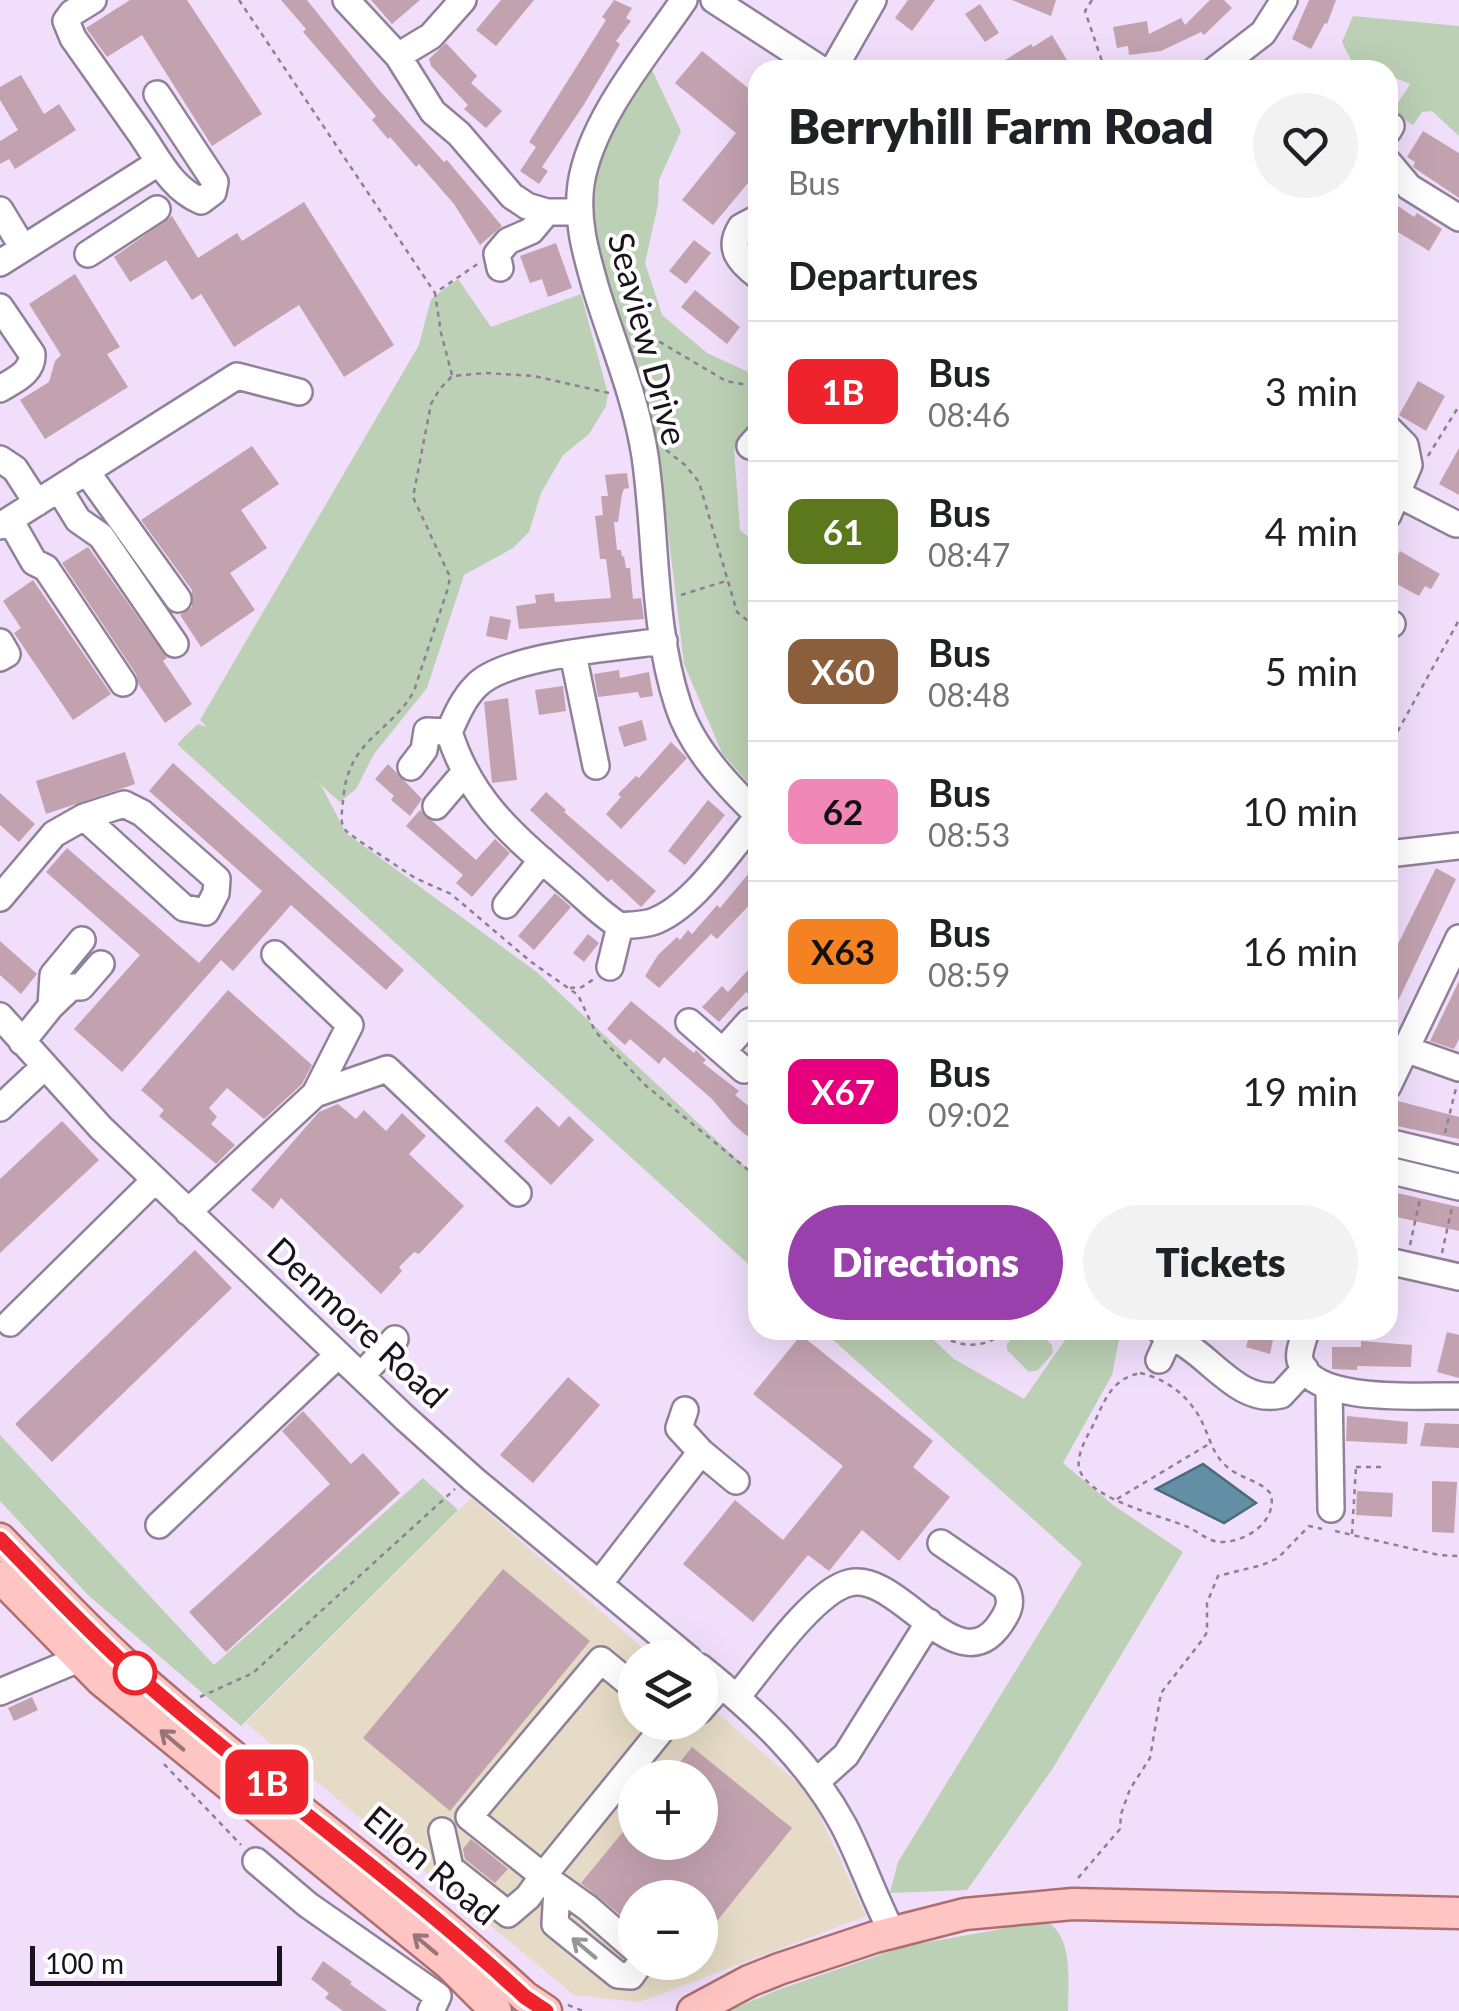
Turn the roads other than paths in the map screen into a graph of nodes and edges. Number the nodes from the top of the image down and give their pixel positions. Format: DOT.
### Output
graph roads {
  1 [pos="93,0"];
  2 [pos="346,0"];
  3 [pos="463,0"];
  4 [pos="684,0"];
  5 [pos="714,0"];
  6 [pos="873,0"];
  7 [pos="1284,0"];
  8 [pos="398,56"];
  9 [pos="807,60"];
  10 [pos="838,60"];
  11 [pos="1230,60"];
  12 [pos="157,94"];
  13 [pos="158,163"];
  14 [pos="1398,174"];
  15 [pos="106,195"];
  16 [pos="157,209"];
  17 [pos="0,210"];
  18 [pos="547,212"];
  19 [pos="578,212"];
  20 [pos="1459,218"];
  21 [pos="748,223"];
  22 [pos="130,226"];
  23 [pos="23,248"];
  24 [pos="88,254"];
  25 [pos="499,261"];
  26 [pos="0,263"];
  27 [pos="748,268"];
  28 [pos="0,307"];
  29 [pos="0,389"];
  30 [pos="299,392"];
  31 [pos="1398,438"];
  32 [pos="0,459"];
  33 [pos="86,471"];
  34 [pos="1398,489"];
  35 [pos="48,496"];
  36 [pos="1398,506"];
  37 [pos="5,523"];
  38 [pos="1456,524"];
  39 [pos="178,599"];
  40 [pos="664,641"];
  41 [pos="0,642"];
  42 [pos="175,644"];
  43 [pos="573,654"];
  44 [pos="0,658"];
  45 [pos="123,682"];
  46 [pos="438,732"];
  47 [pos="596,766"];
  48 [pos="410,767"];
  49 [pos="465,772"];
  50 [pos="748,805"];
  51 [pos="436,806"];
  52 [pos="84,817"];
  53 [pos="748,828"];
  54 [pos="1459,846"];
  55 [pos="1398,853"];
  56 [pos="542,860"];
  57 [pos="0,898"];
  58 [pos="506,904"];
  59 [pos="620,926"];
  60 [pos="1459,938"];
  61 [pos="82,940"];
  62 [pos="275,954"];
  63 [pos="101,964"];
  64 [pos="610,967"];
  65 [pos="51,1006"];
  66 [pos="0,1016"];
  67 [pos="690,1022"];
  68 [pos="748,1023"];
  69 [pos="22,1042"];
  70 [pos="1405,1049"];
  71 [pos="723,1051"];
  72 [pos="1398,1064"];
  73 [pos="44,1067"];
  74 [pos="1459,1068"];
  75 [pos="744,1070"];
  76 [pos="315,1094"];
  77 [pos="0,1108"];
  78 [pos="1398,1144"];
  79 [pos="1451,1152"];
  80 [pos="1398,1173"];
  81 [pos="155,1180"];
  82 [pos="1457,1191"];
  83 [pos="518,1194"];
  84 [pos="188,1212"];
  85 [pos="1398,1263"];
  86 [pos="1449,1275"];
  87 [pos="10,1323"];
  88 [pos="395,1339"];
  89 [pos="1304,1340"];
  90 [pos="1163,1342"];
  91 [pos="338,1355"];
  92 [pos="1305,1369"];
  93 [pos="361,1376"];
  94 [pos="305,1377"];
  95 [pos="1330,1389"];
  96 [pos="1459,1396"];
  97 [pos="328,1402"];
  98 [pos="685,1410"];
  99 [pos="701,1452"];
  100 [pos="736,1481"];
  101 [pos="1331,1509"];
  102 [pos="160,1525"];
  103 [pos="0,1539"];
  104 [pos="941,1543"];
  105 [pos="0,1577"];
  106 [pos="599,1584"];
  107 [pos="930,1622"];
  108 [pos="666,1640"];
  109 [pos="79,1659"];
  110 [pos="618,1674"];
  111 [pos="718,1682"];
  112 [pos="729,1691"];
  113 [pos="0,1692"];
  114 [pos="718,1698"];
  115 [pos="655,1740"];
  116 [pos="816,1782"];
  117 [pos="470,1818"];
  118 [pos="256,1861"];
  119 [pos="550,1882"];
  120 [pos="1459,1913"];
  121 [pos="892,1932"];
  122 [pos="618,1935"];
  123 [pos="618,1976"];
  124 [pos="441,2006"];
  125 [pos="702,2008"];
  126 [pos="496,2011"];
  127 [pos="546,2011"];
  1 -- 13 [label="street"];
  2 -- 8 [label="street"];
  3 -- 8 [label="street"];
  4 -- 19 [label="street, Seaview Drive"];
  5 -- 9 [label="street"];
  6 -- 10 [label="street"];
  7 -- 11 [label="street"];
  8 -- 18 [label="street"];
  12 -- 13 [label="street"];
  13 -- 15 [label="street"];
  14 -- 20 [label="street"];
  15 -- 22 [label="street"];
  15 -- 23 [label="street"];
  16 -- 22 [label="street"];
  17 -- 23 [label="street"];
  18 -- 19 [label="street"];
  18 -- 25 [label="street"];
  19 -- 40 [label="street, Seaview Drive"];
  21 -- 27 [label="street"];
  22 -- 24 [label="street"];
  23 -- 26 [label="street"];
  28 -- 29 [label="street"];
  30 -- 33 [label="street"];
  31 -- 34 [label="street"];
  32 -- 35 [label="street"];
  33 -- 35 [label="street"];
  33 -- 39 [label="street"];
  35 -- 37 [label="street"];
  35 -- 42 [label="street"];
  36 -- 38 [label="street"];
  37 -- 45 [label="street"];
  40 -- 43 [label="street"];
  40 -- 50 [label="street, Seaview Drive"];
  41 -- 44 [label="street"];
  43 -- 46 [label="street"];
  43 -- 47 [label="street"];
  46 -- 48 [label="street"];
  46 -- 49 [label="street"];
  49 -- 51 [label="street"];
  49 -- 56 [label="street"];
  52 -- 52 [label="street"];
  52 -- 57 [label="street"];
  53 -- 59 [label="street"];
  54 -- 55 [label="street"];
  56 -- 58 [label="street"];
  56 -- 59 [label="street"];
  59 -- 64 [label="street"];
  60 -- 70 [label="street"];
  61 -- 65 [label="street"];
  62 -- 76 [label="street"];
  63 -- 65 [label="street"];
  65 -- 69 [label="street"];
  66 -- 69 [label="street, Denmore Road"];
  67 -- 71 [label="street"];
  68 -- 71 [label="street"];
  69 -- 73 [label="street, Denmore Road"];
  70 -- 72 [label="street"];
  70 -- 74 [label="street"];
  71 -- 75 [label="street"];
  73 -- 77 [label="street"];
  73 -- 81 [label="street, Denmore Road"];
  76 -- 83 [label="street"];
  76 -- 84 [label="street"];
  78 -- 79 [label="street"];
  80 -- 82 [label="street"];
  81 -- 84 [label="street, Denmore Road"];
  81 -- 87 [label="street"];
  84 -- 91 [label="street, Denmore Road"];
  85 -- 86 [label="street"];
  88 -- 93 [label="street"];
  89 -- 92 [label="street"];
  90 -- 92 [label="street"];
  91 -- 93 [label="street, Denmore Road"];
  91 -- 94 [label="street"];
  92 -- 95 [label="street"];
  93 -- 106 [label="street, Denmore Road"];
  94 -- 97 [label="street"];
  94 -- 102 [label="street"];
  95 -- 96 [label="street"];
  95 -- 101 [label="street"];
  98 -- 99 [label="street"];
  99 -- 100 [label="street"];
  99 -- 106 [label="street"];
  103 -- 127 [label="main road, Ellon Road"];
  104 -- 107 [label="street"];
  105 -- 109 [label="main road, Ellon Road"];
  106 -- 108 [label="street, Denmore Road"];
  107 -- 112 [label="street"];
  107 -- 116 [label="street"];
  109 -- 113 [label="street"];
  126 -- 109 [label="main road, Ellon Road, one-way"];
  110 -- 117 [label="street"];
  111 -- 112 [label="street"];
  112 -- 114 [label="street"];
  112 -- 116 [label="street"];
  115 -- 119 [label="street"];
  116 -- 121 [label="street"];
  117 -- 119 [label="street"];
  117 -- 119 [label="street"];
  118 -- 124 [label="street"];
  119 -- 122 [label="street"];
  123 -- 119 [label="street, one-way"];
  120 -- 121 [label="main road"];
  121 -- 125 [label="main road"];
}
